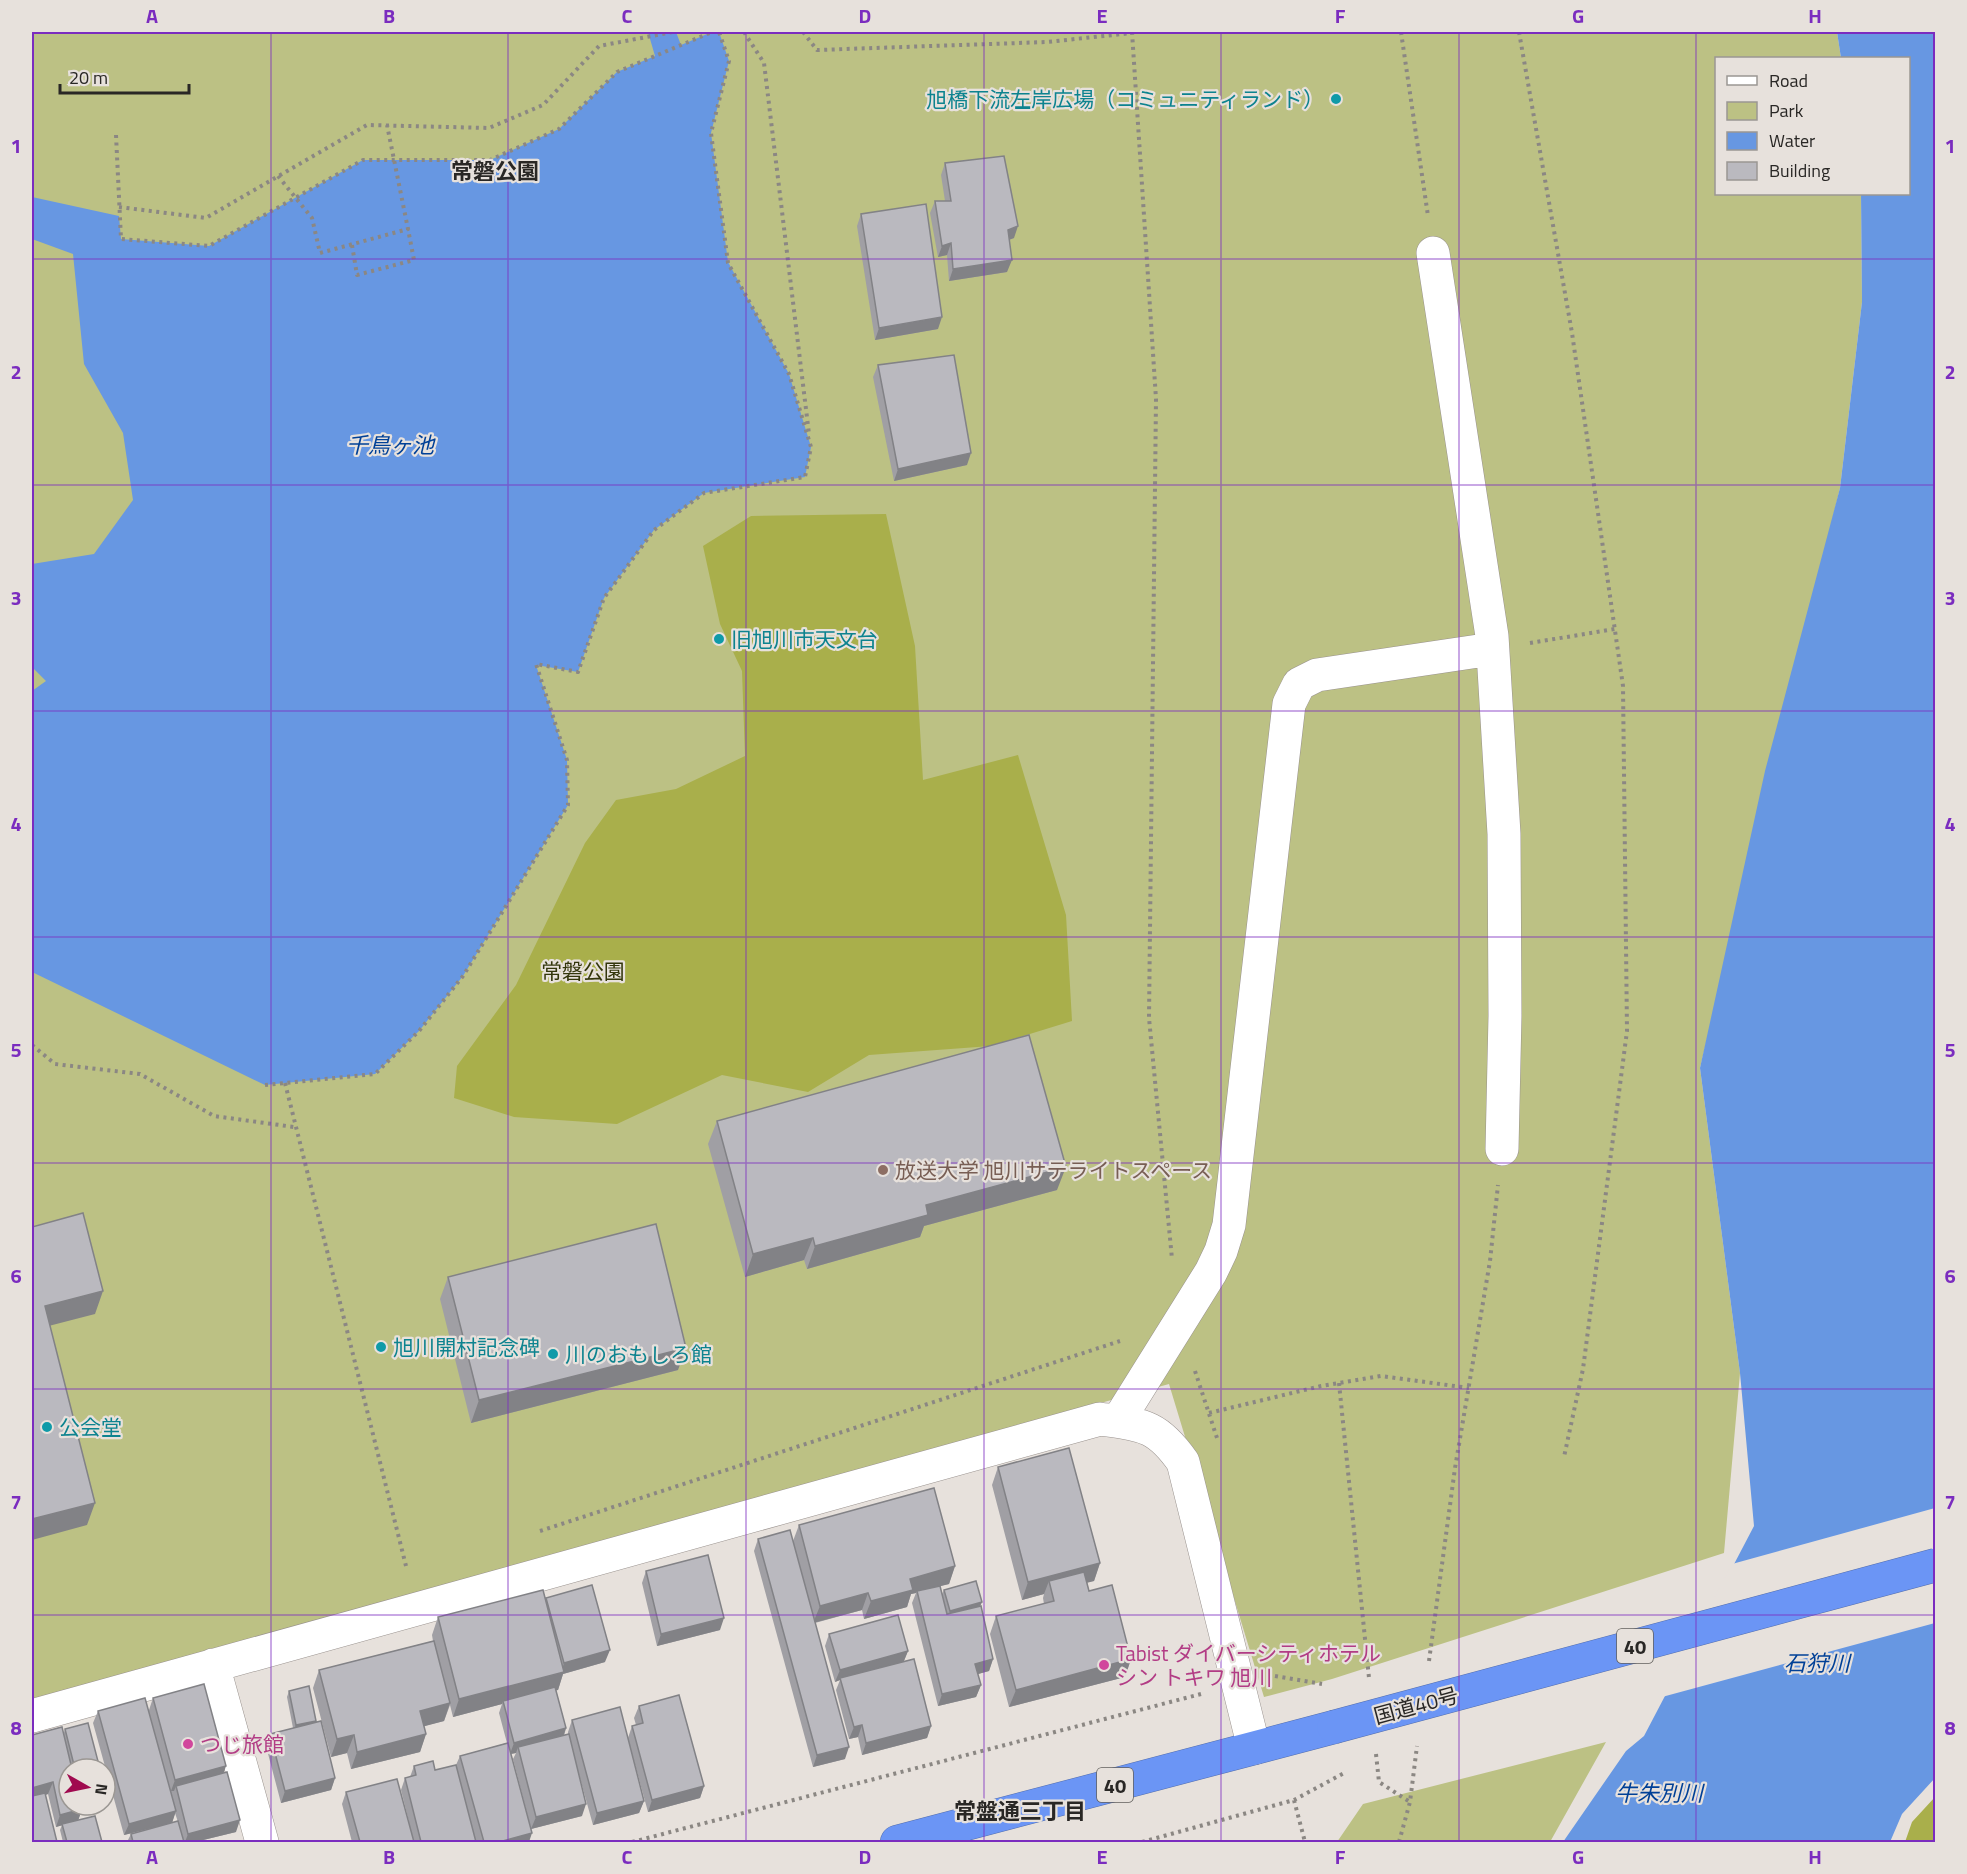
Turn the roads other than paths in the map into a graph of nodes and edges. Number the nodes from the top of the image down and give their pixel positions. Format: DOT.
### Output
graph roads {
  1 [pos="1433,253"];
  2 [pos="1492,650"];
  3 [pos="1502,1149"];
  4 [pos="1118,1421"];
  5 [pos="1935,1565"];
  6 [pos="213,1665"];
  7 [pos="32,1716"];
  8 [pos="1254,1748"];
  9 [pos="262,1842"];
  10 [pos="897,1842"];
  1 -- 2 [label="street"];
  2 -- 3 [label="street"];
  2 -- 4 [label="street"];
  4 -- 6 [label="street"];
  4 -- 8 [label="street"];
  5 -- 8 [label="highway, 国道40号 / 40, bridge"];
  6 -- 7 [label="street"];
  6 -- 9 [label="street"];
  8 -- 10 [label="highway, 国道40号 / 40"];
}
